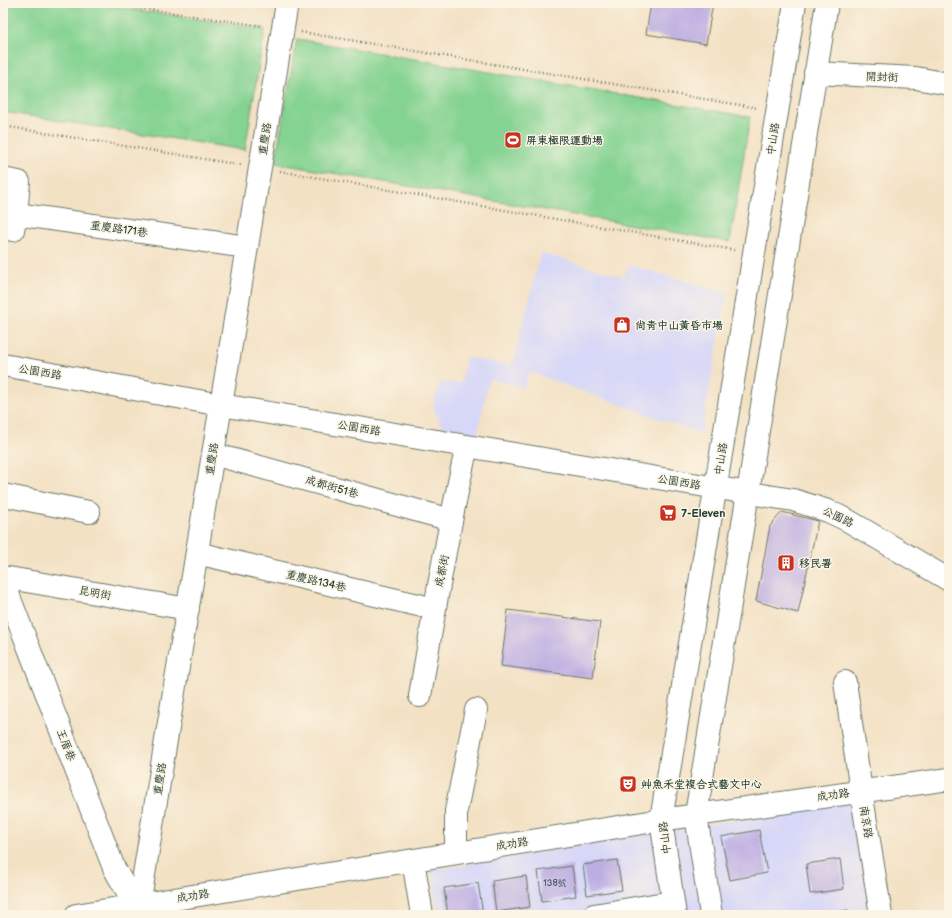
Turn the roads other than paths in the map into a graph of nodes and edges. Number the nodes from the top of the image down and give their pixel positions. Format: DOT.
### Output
graph roads {
  1 [pos="287,3"];
  2 [pos="795,3"];
  3 [pos="827,3"];
  4 [pos="815,73"];
  5 [pos="949,84"];
  6 [pos="3,179"];
  7 [pos="9,221"];
  8 [pos="247,247"];
  9 [pos="3,365"];
  10 [pos="221,405"];
  11 [pos="467,446"];
  12 [pos="213,454"];
  13 [pos="716,488"];
  14 [pos="748,493"];
  15 [pos="3,495"];
  16 [pos="89,512"];
  17 [pos="451,520"];
  18 [pos="197,553"];
  19 [pos="3,577"];
  20 [pos="3,580"];
  21 [pos="949,580"];
  22 [pos="188,609"];
  23 [pos="435,609"];
  24 [pos="845,682"];
  25 [pos="420,696"];
  26 [pos="476,710"];
  27 [pos="949,779"];
  28 [pos="861,791"];
  29 [pos="696,815"];
  30 [pos="661,820"];
  31 [pos="456,853"];
  32 [pos="413,860"];
  33 [pos="667,909"];
  34 [pos="140,910"];
  35 [pos="76,915"];
  36 [pos="422,915"];
  37 [pos="594,915"];
  38 [pos="711,915"];
  39 [pos="881,915"];
  1 -- 8 [label="street, 重慶路"];
  2 -- 13 [label="street, 中山路"];
  3 -- 4 [label="street"];
  4 -- 5 [label="street, 開封街"];
  4 -- 14 [label="street"];
  6 -- 7 [label="street"];
  7 -- 8 [label="street, 重慶路171巷"];
  8 -- 10 [label="street, 重慶路"];
  9 -- 10 [label="street, 公園西路"];
  10 -- 11 [label="street, 公園西路"];
  10 -- 12 [label="street, 重慶路"];
  11 -- 13 [label="street, 公園西路"];
  11 -- 17 [label="street, 成都街"];
  12 -- 17 [label="street, 成都街51巷"];
  12 -- 18 [label="street, 重慶路"];
  13 -- 14 [label="street, 公園路"];
  13 -- 30 [label="street, 中山路"];
  14 -- 21 [label="street, 公園路"];
  14 -- 29 [label="street"];
  15 -- 16 [label="street"];
  17 -- 23 [label="street, 成都街"];
  18 -- 22 [label="street, 重慶路"];
  18 -- 23 [label="street, 重慶路134巷"];
  19 -- 22 [label="street, 昆明街"];
  20 -- 34 [label="street, 王厝巷"];
  22 -- 34 [label="street, 重慶路"];
  23 -- 25 [label="street, 成都街"];
  24 -- 28 [label="street, 南京路"];
  26 -- 31 [label="street"];
  27 -- 28 [label="street, 成功路"];
  28 -- 29 [label="street, 成功路"];
  28 -- 39 [label="street, 南京路"];
  29 -- 30 [label="street, 成功路"];
  29 -- 38 [label="street"];
  30 -- 31 [label="street, 成功路"];
  30 -- 33 [label="street, 中山路"];
  31 -- 32 [label="street, 成功路"];
  32 -- 34 [label="street, 成功路"];
  32 -- 36 [label="street"];
  33 -- 37 [label="street"];
  34 -- 35 [label="street, 成功路"];
}
